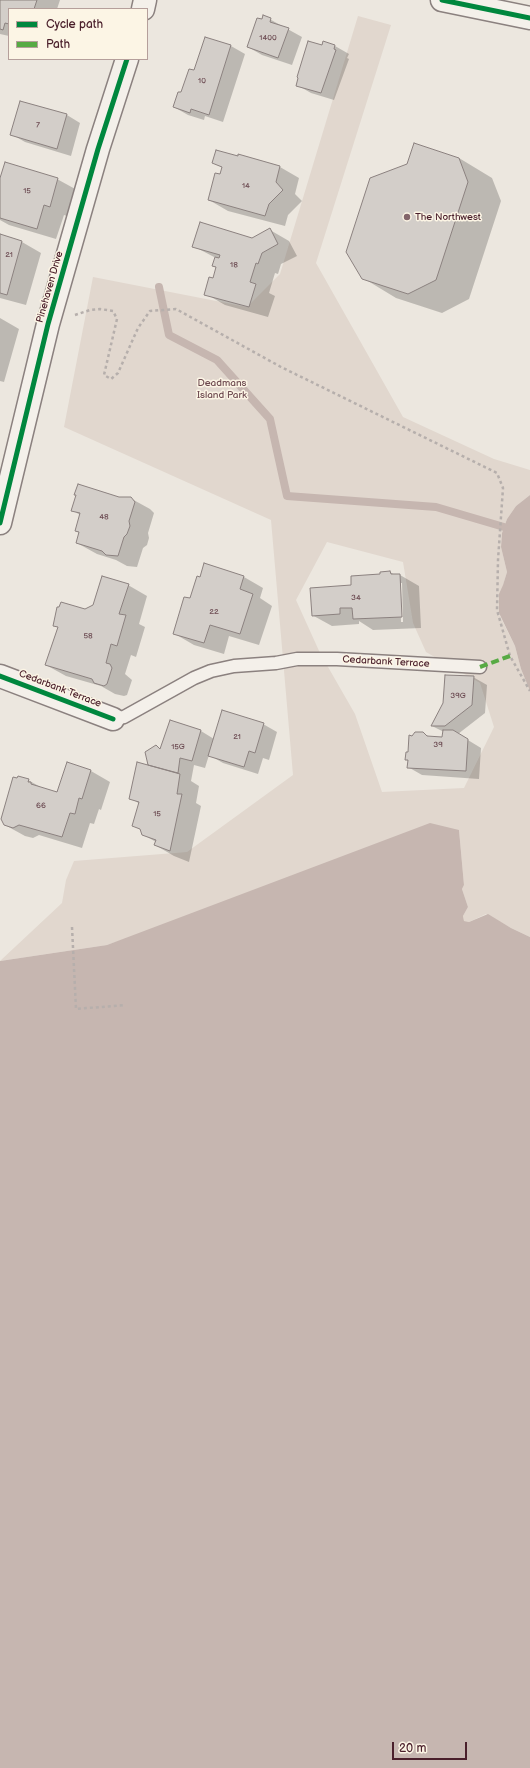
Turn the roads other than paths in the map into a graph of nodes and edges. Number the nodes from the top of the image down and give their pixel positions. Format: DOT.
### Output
graph roads {
  1 [pos="442,0"];
  2 [pos="530,18"];
  3 [pos="128,60"];
  4 [pos="0,523"];
  5 [pos="480,667"];
  6 [pos="0,676"];
  7 [pos="113,718"];
  1 -- 2 [label="street"];
  3 -- 4 [label="street, Pinehaven Drive"];
  5 -- 7 [label="lane, Cedarbank Terrace"];
  6 -- 7 [label="street, Cedarbank Terrace"];
}
